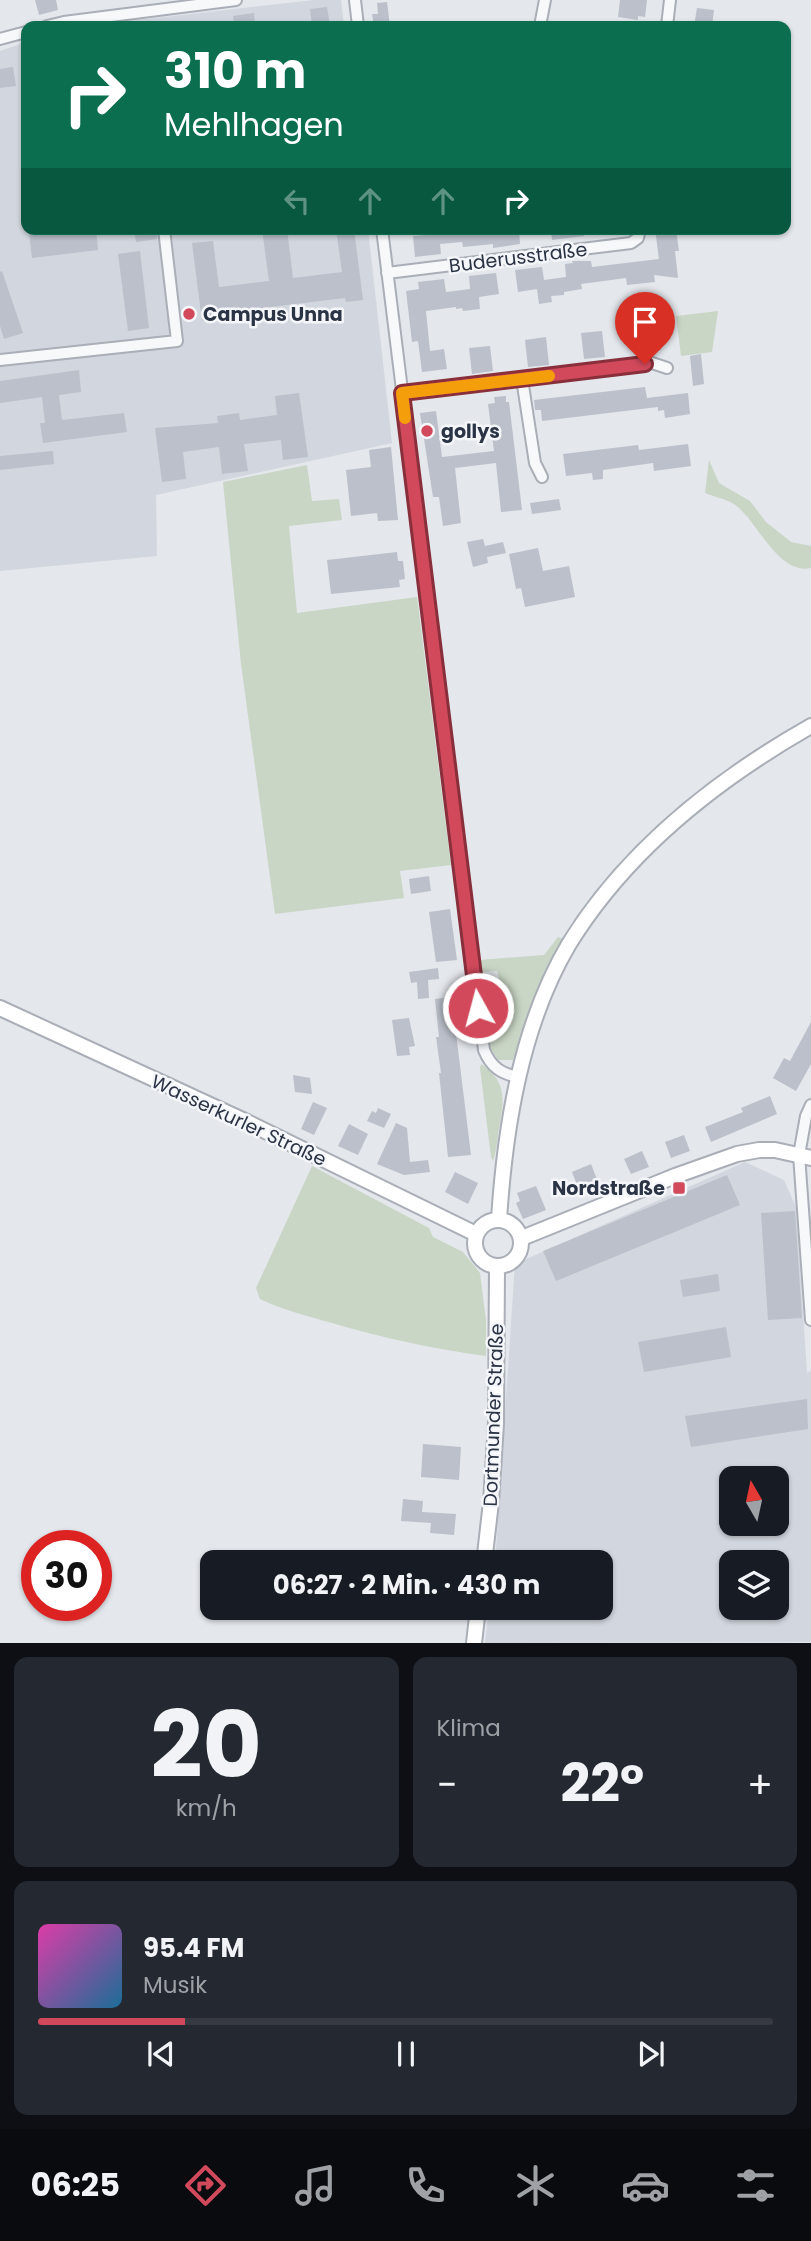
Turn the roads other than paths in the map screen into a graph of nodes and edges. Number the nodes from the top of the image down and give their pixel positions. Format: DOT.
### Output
graph roads {
  1 [pos="236,0"];
  2 [pos="355,0"];
  3 [pos="545,0"];
  4 [pos="670,0"];
  5 [pos="138,13"];
  6 [pos="72,21"];
  7 [pos="139,21"];
  8 [pos="357,21"];
  9 [pos="541,21"];
  10 [pos="668,21"];
  11 [pos="21,33"];
  12 [pos="0,39"];
  13 [pos="165,235"];
  14 [pos="383,235"];
  15 [pos="639,235"];
  16 [pos="387,273"];
  17 [pos="0,360"];
  18 [pos="667,368"];
  19 [pos="522,379"];
  20 [pos="402,393"];
  21 [pos="542,477"];
  22 [pos="811,726"];
  23 [pos="0,1008"];
  24 [pos="519,1077"];
  25 [pos="811,1105"];
  26 [pos="805,1157"];
  27 [pos="499,1219"];
  28 [pos="476,1234"];
  29 [pos="522,1238"];
  30 [pos="497,1267"];
  31 [pos="811,1320"];
  32 [pos="485,1550"];
  33 [pos="477,1620"];
  34 [pos="474,1643"];
  1 -- 5 [label="street"];
  2 -- 8 [label="street"];
  3 -- 9 [label="street"];
  4 -- 10 [label="street"];
  5 -- 6 [label="street"];
  5 -- 7 [label="street"];
  11 -- 12 [label="street"];
  13 -- 17 [label="street"];
  14 -- 16 [label="street"];
  15 -- 16 [label="street, Buderusstraße"];
  16 -- 20 [label="street"];
  18 -- 19 [label="street"];
  19 -- 20 [label="street"];
  19 -- 21 [label="street"];
  20 -- 24 [label="street"];
  22 -- 24 [label="main road"];
  23 -- 28 [label="main road, Wasserkurler Straße"];
  24 -- 27 [label="main road"];
  25 -- 26 [label="street"];
  26 -- 29 [label="main road"];
  26 -- 31 [label="street"];
  27 -- 28 [label="main road"];
  27 -- 29 [label="main road"];
  28 -- 30 [label="main road"];
  29 -- 30 [label="main road"];
  30 -- 32 [label="main road, Dortmunder Straße"];
  33 -- 34 [label="main road"];
}
